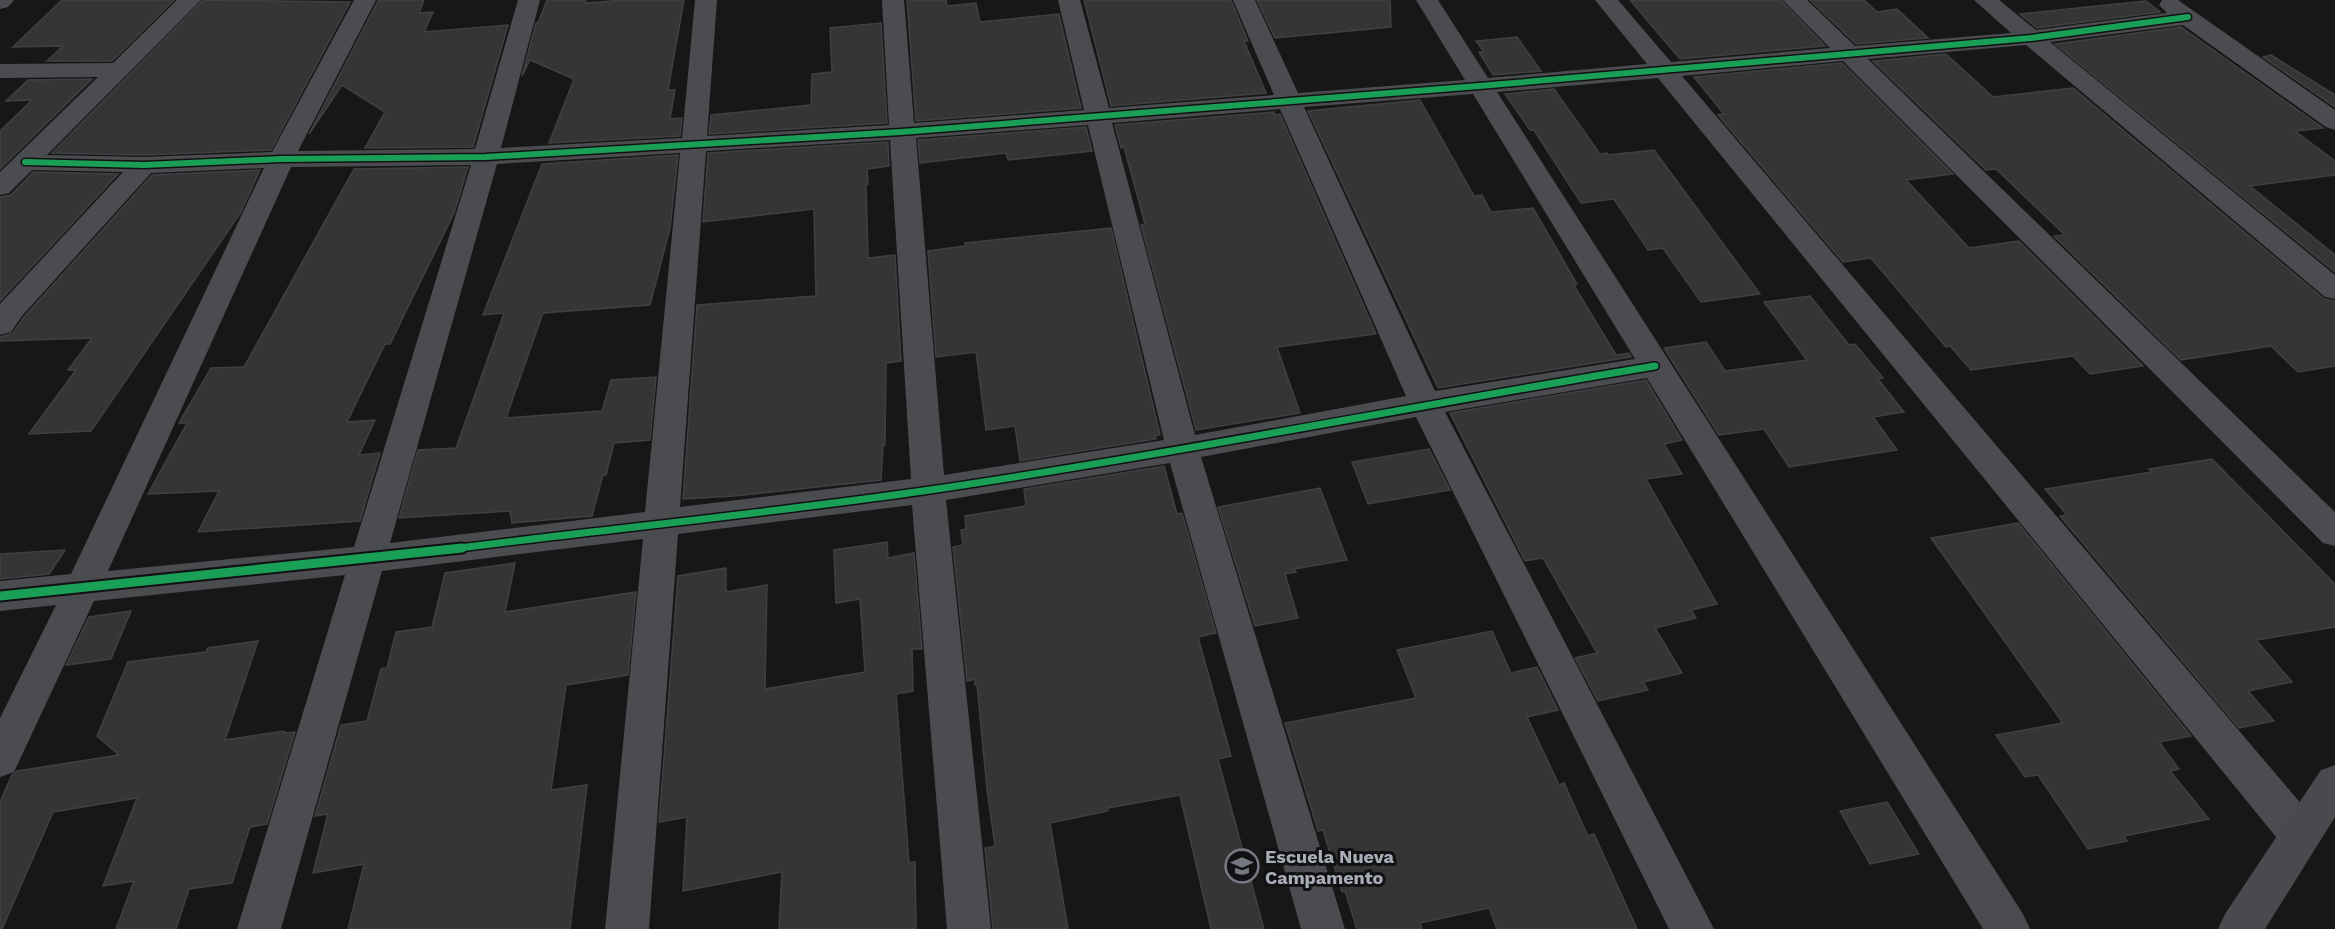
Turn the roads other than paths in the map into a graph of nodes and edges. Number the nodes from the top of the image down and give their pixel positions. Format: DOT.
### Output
graph roads {
  1 [pos="190,0"];
  2 [pos="364,0"];
  3 [pos="529,0"];
  4 [pos="706,0"];
  5 [pos="894,0"];
  6 [pos="1069,0"];
  7 [pos="1244,0"];
  8 [pos="1426,0"];
  9 [pos="1606,0"];
  10 [pos="1794,0"];
  11 [pos="1985,0"];
  12 [pos="2164,0"];
  13 [pos="2188,17"];
  14 [pos="2031,38"];
  15 [pos="1850,53"];
  16 [pos="119,70"];
  17 [pos="1664,70"];
  18 [pos="0,71"];
  19 [pos="1479,86"];
  20 [pos="1291,101"];
  21 [pos="1097,117"];
  22 [pos="2335,122"];
  23 [pos="901,132"];
  24 [pos="694,144"];
  25 [pos="486,157"];
  26 [pos="281,159"];
  27 [pos="25,162"];
  28 [pos="144,165"];
  29 [pos="0,187"];
  30 [pos="2335,290"];
  31 [pos="0,325"];
  32 [pos="1654,366"];
  33 [pos="1425,404"];
  34 [pos="1182,449"];
  35 [pos="928,490"];
  36 [pos="662,524"];
  37 [pos="2335,533"];
  38 [pos="369,559"];
  39 [pos="83,587"];
  40 [pos="0,596"];
  41 [pos="0,759"];
  42 [pos="2335,783"];
  43 [pos="2300,834"];
  44 [pos="259,929"];
  45 [pos="627,929"];
  46 [pos="969,929"];
  47 [pos="1323,929"];
  48 [pos="1692,929"];
  49 [pos="2008,929"];
  50 [pos="2240,929"];
  1 -- 16 [label="street"];
  2 -- 26 [label="street"];
  3 -- 25 [label="street"];
  4 -- 24 [label="street"];
  5 -- 23 [label="street"];
  6 -- 21 [label="street"];
  7 -- 20 [label="street"];
  8 -- 19 [label="street"];
  9 -- 17 [label="street"];
  10 -- 15 [label="street"];
  11 -- 14 [label="street"];
  12 -- 13 [label="street"];
  13 -- 14 [label="street"];
  13 -- 22 [label="street"];
  14 -- 15 [label="street"];
  14 -- 30 [label="street"];
  15 -- 17 [label="street"];
  15 -- 37 [label="street"];
  16 -- 18 [label="street"];
  16 -- 27 [label="street"];
  17 -- 19 [label="street"];
  17 -- 43 [label="street"];
  19 -- 20 [label="street"];
  19 -- 32 [label="street"];
  20 -- 21 [label="street"];
  20 -- 33 [label="street"];
  21 -- 23 [label="street"];
  21 -- 34 [label="street"];
  23 -- 24 [label="street"];
  23 -- 35 [label="street"];
  24 -- 25 [label="street"];
  24 -- 36 [label="street"];
  25 -- 26 [label="street"];
  25 -- 38 [label="street"];
  26 -- 28 [label="street"];
  26 -- 39 [label="street"];
  27 -- 28 [label="street"];
  27 -- 29 [label="street"];
  28 -- 31 [label="street"];
  32 -- 33 [label="street"];
  32 -- 49 [label="street"];
  33 -- 34 [label="street"];
  33 -- 48 [label="street"];
  34 -- 35 [label="street"];
  34 -- 47 [label="street"];
  35 -- 36 [label="street"];
  35 -- 46 [label="street"];
  36 -- 38 [label="street"];
  36 -- 45 [label="street"];
  38 -- 39 [label="street"];
  38 -- 44 [label="street"];
  39 -- 40 [label="street"];
  39 -- 41 [label="street"];
  42 -- 43 [label="main road"];
  43 -- 50 [label="main road"];
}
